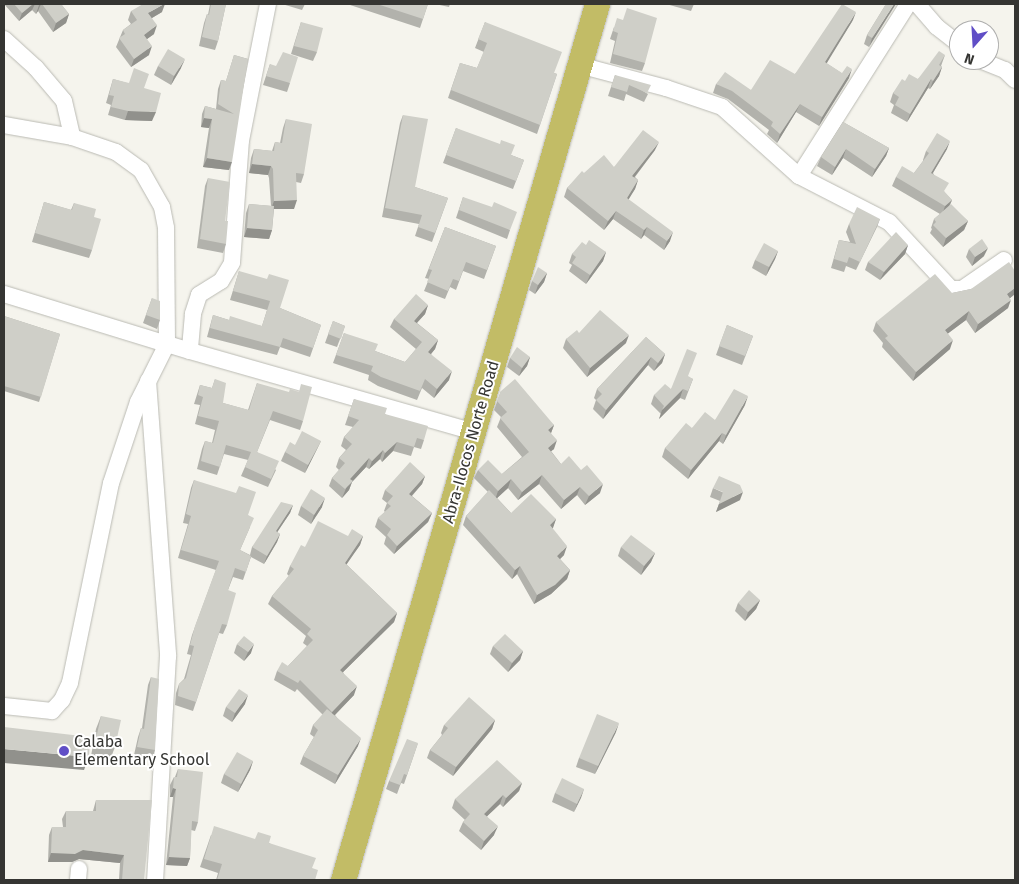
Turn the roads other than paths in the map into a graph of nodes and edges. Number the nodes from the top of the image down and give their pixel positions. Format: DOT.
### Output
graph roads {
  1 [pos="268,4"];
  2 [pos="597,4"];
  3 [pos="908,4"];
  4 [pos="917,4"];
  5 [pos="949,36"];
  6 [pos="4,40"];
  7 [pos="579,66"];
  8 [pos="999,68"];
  9 [pos="1015,80"];
  10 [pos="4,126"];
  11 [pos="72,137"];
  12 [pos="799,176"];
  13 [pos="1004,260"];
  14 [pos="4,294"];
  15 [pos="167,344"];
  16 [pos="190,350"];
  17 [pos="148,379"];
  18 [pos="474,432"];
  19 [pos="4,706"];
  20 [pos="155,880"];
  21 [pos="343,880"];
  1 -- 16 [label="street"];
  2 -- 7 [label="main road, Abra-Ilocos Norte Road"];
  3 -- 12 [label="street"];
  4 -- 5 [label="street"];
  6 -- 11 [label="street"];
  7 -- 12 [label="street"];
  7 -- 18 [label="main road, Abra-Ilocos Norte Road"];
  8 -- 9 [label="street"];
  10 -- 11 [label="street"];
  11 -- 15 [label="street"];
  12 -- 13 [label="street"];
  14 -- 15 [label="street"];
  15 -- 16 [label="street"];
  15 -- 17 [label="street"];
  16 -- 18 [label="street"];
  17 -- 19 [label="street"];
  17 -- 20 [label="street"];
  18 -- 21 [label="main road, Abra-Ilocos Norte Road"];
}
